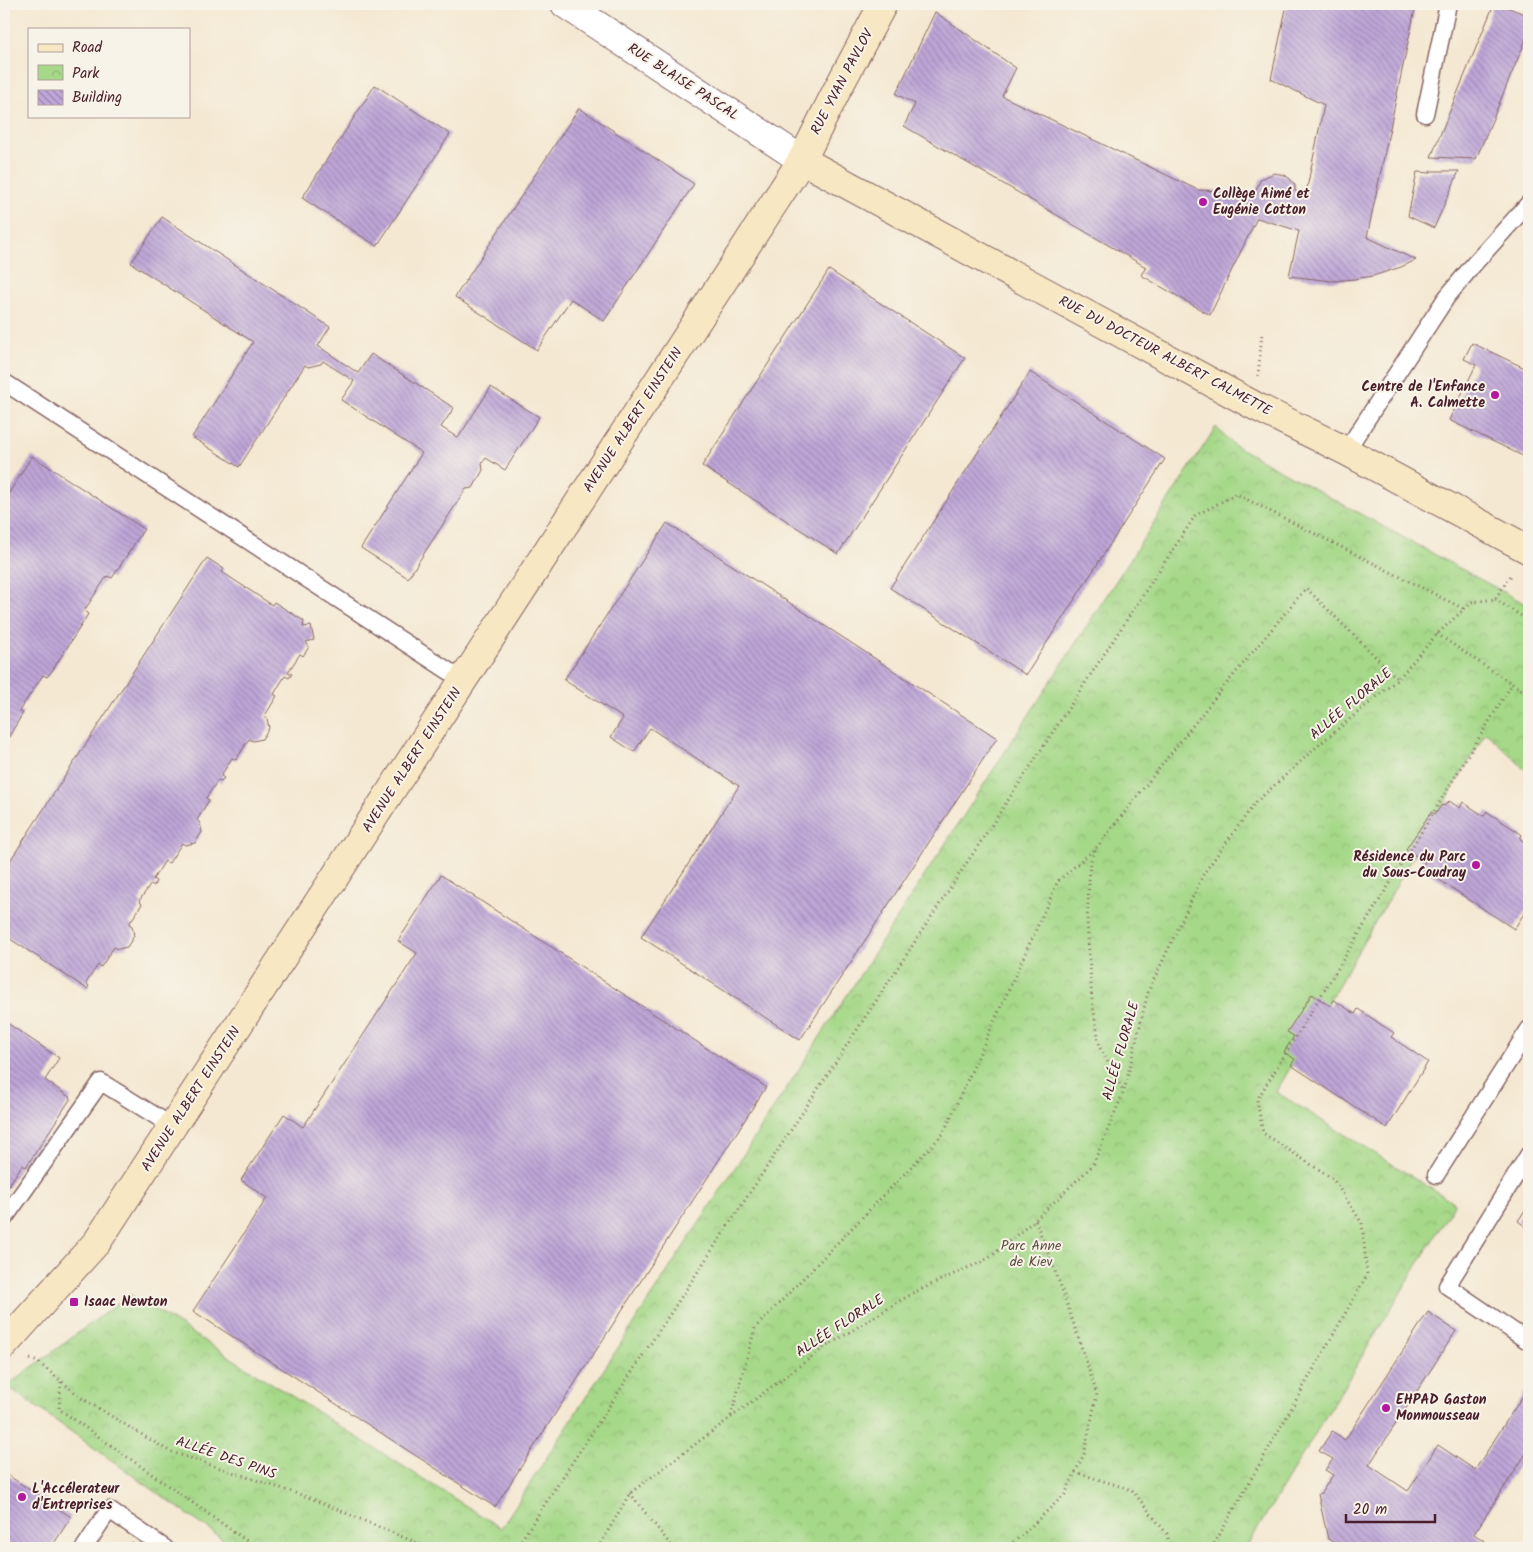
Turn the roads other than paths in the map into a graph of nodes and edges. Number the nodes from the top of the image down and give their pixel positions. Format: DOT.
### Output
graph roads {
  1 [pos="565,4"];
  2 [pos="883,4"];
  3 [pos="1448,4"];
  4 [pos="1425,114"];
  5 [pos="802,160"];
  6 [pos="1529,203"];
  7 [pos="4,382"];
  8 [pos="1346,451"];
  9 [pos="1529,550"];
  10 [pos="464,681"];
  11 [pos="1529,1029"];
  12 [pos="172,1126"];
  13 [pos="1529,1154"];
  14 [pos="1436,1176"];
  15 [pos="4,1219"];
  16 [pos="1529,1342"];
  17 [pos="6,1343"];
  18 [pos="84,1548"];
  19 [pos="165,1548"];
  1 -- 5 [label="street, RUE BLAISE PASCAL"];
  2 -- 5 [label="street, RUE YVAN PAVLOV"];
  3 -- 4 [label="lane"];
  5 -- 8 [label="street, RUE DU DOCTEUR ALBERT CALMETTE"];
  5 -- 10 [label="street, AVENUE ALBERT EINSTEIN"];
  6 -- 8 [label="lane"];
  7 -- 10 [label="lane"];
  8 -- 9 [label="street, RUE DU DOCTEUR ALBERT CALMETTE"];
  10 -- 12 [label="street, AVENUE ALBERT EINSTEIN"];
  11 -- 14 [label="lane"];
  12 -- 15 [label="lane"];
  12 -- 17 [label="street, AVENUE ALBERT EINSTEIN"];
  13 -- 16 [label="lane"];
  18 -- 19 [label="lane"];
}
